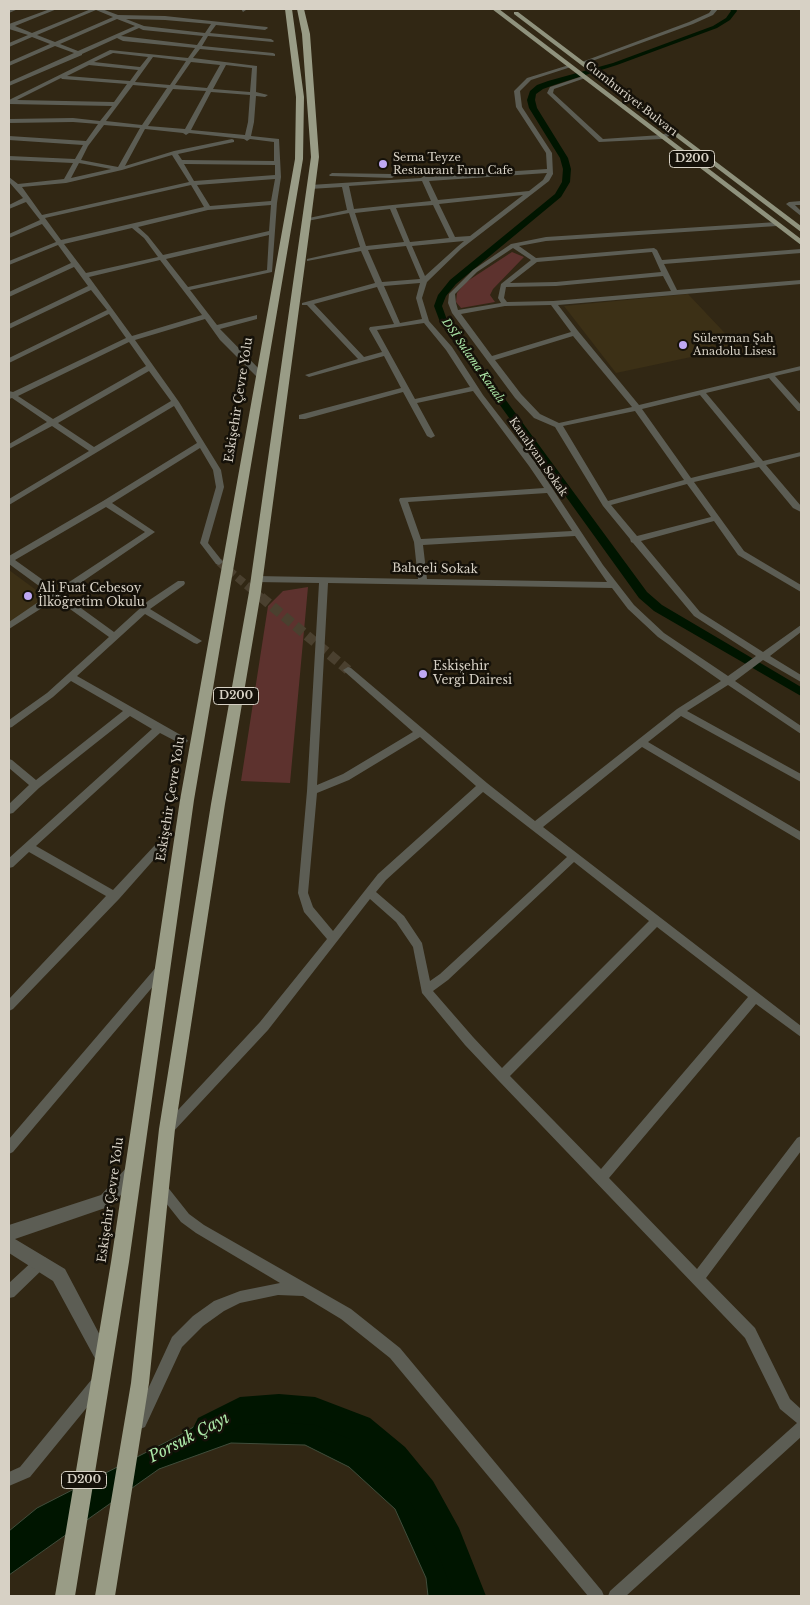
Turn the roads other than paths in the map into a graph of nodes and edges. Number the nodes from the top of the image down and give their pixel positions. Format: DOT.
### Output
graph roads {
  1 [pos="15,9"];
  2 [pos="54,9"];
  3 [pos="97,9"];
  4 [pos="280,9"];
  5 [pos="288,9"];
  6 [pos="300,9"];
  7 [pos="309,9"];
  8 [pos="495,9"];
  9 [pos="510,9"];
  10 [pos="715,9"];
  11 [pos="9,11"];
  12 [pos="118,17"];
  13 [pos="529,23"];
  14 [pos="214,24"];
  15 [pos="517,25"];
  16 [pos="9,26"];
  17 [pos="140,26"];
  18 [pos="265,28"];
  19 [pos="290,31"];
  20 [pos="306,34"];
  21 [pos="209,35"];
  22 [pos="32,36"];
  23 [pos="116,36"];
  24 [pos="123,39"];
  25 [pos="271,41"];
  26 [pos="55,44"];
  27 [pos="9,45"];
  28 [pos="199,47"];
  29 [pos="112,51"];
  30 [pos="79,53"];
  31 [pos="273,55"];
  32 [pos="150,56"];
  33 [pos="95,60"];
  34 [pos="189,60"];
  35 [pos="88,63"];
  36 [pos="224,63"];
  37 [pos="582,63"];
  38 [pos="9,64"];
  39 [pos="571,66"];
  40 [pos="140,69"];
  41 [pos="582,75"];
  42 [pos="61,76"];
  43 [pos="9,84"];
  44 [pos="128,84"];
  45 [pos="170,88"];
  46 [pos="210,90"];
  47 [pos="252,94"];
  48 [pos="265,95"];
  49 [pos="9,102"];
  50 [pos="115,104"];
  51 [pos="9,121"];
  52 [pos="101,124"];
  53 [pos="143,128"];
  54 [pos="186,133"];
  55 [pos="673,133"];
  56 [pos="662,137"];
  57 [pos="9,138"];
  58 [pos="245,138"];
  59 [pos="87,143"];
  60 [pos="174,153"];
  61 [pos="9,158"];
  62 [pos="76,161"];
  63 [pos="179,162"];
  64 [pos="278,163"];
  65 [pos="120,169"];
  66 [pos="549,171"];
  67 [pos="332,175"];
  68 [pos="278,177"];
  69 [pos="424,178"];
  70 [pos="393,180"];
  71 [pos="11,181"];
  72 [pos="66,181"];
  73 [pos="192,183"];
  74 [pos="345,184"];
  75 [pos="310,187"];
  76 [pos="530,193"];
  77 [pos="27,199"];
  78 [pos="434,202"];
  79 [pos="274,203"];
  80 [pos="801,203"];
  81 [pos="9,207"];
  82 [pos="392,207"];
  83 [pos="208,208"];
  84 [pos="352,211"];
  85 [pos="801,214"];
  86 [pos="41,219"];
  87 [pos="307,219"];
  88 [pos="777,224"];
  89 [pos="133,226"];
  90 [pos="801,230"];
  91 [pos="272,232"];
  92 [pos="9,236"];
  93 [pos="797,236"];
  94 [pos="471,238"];
  95 [pos="453,240"];
  96 [pos="58,242"];
  97 [pos="408,243"];
  98 [pos="801,243"];
  99 [pos="513,245"];
  100 [pos="364,248"];
  101 [pos="801,252"];
  102 [pos="161,257"];
  103 [pos="309,260"];
  104 [pos="535,260"];
  105 [pos="661,262"];
  106 [pos="9,263"];
  107 [pos="75,264"];
  108 [pos="666,274"];
  109 [pos="84,276"];
  110 [pos="424,281"];
  111 [pos="801,282"];
  112 [pos="380,284"];
  113 [pos="503,285"];
  114 [pos="92,287"];
  115 [pos="187,289"];
  116 [pos="675,293"];
  117 [pos="9,295"];
  118 [pos="554,303"];
  119 [pos="505,304"];
  120 [pos="111,311"];
  121 [pos="456,313"];
  122 [pos="207,316"];
  123 [pos="254,316"];
  124 [pos="426,321"];
  125 [pos="398,325"];
  126 [pos="9,327"];
  127 [pos="215,328"];
  128 [pos="575,333"];
  129 [pos="129,339"];
  130 [pos="386,353"];
  131 [pos="490,359"];
  132 [pos="363,360"];
  133 [pos="9,361"];
  134 [pos="150,367"];
  135 [pos="801,368"];
  136 [pos="309,375"];
  137 [pos="261,376"];
  138 [pos="771,376"];
  139 [pos="475,388"];
  140 [pos="406,389"];
  141 [pos="701,392"];
  142 [pos="10,395"];
  143 [pos="175,402"];
  144 [pos="413,402"];
  145 [pos="637,408"];
  146 [pos="801,409"];
  147 [pos="302,417"];
  148 [pos="50,423"];
  149 [pos="558,425"];
  150 [pos="432,436"];
  151 [pos="201,444"];
  152 [pos="9,447"];
  153 [pos="93,450"];
  154 [pos="801,454"];
  155 [pos="761,463"];
  156 [pos="690,480"];
  157 [pos="549,490"];
  158 [pos="9,502"];
  159 [pos="106,503"];
  160 [pos="606,504"];
  161 [pos="801,509"];
  162 [pos="716,518"];
  163 [pos="578,533"];
  164 [pos="634,540"];
  165 [pos="418,542"];
  166 [pos="9,560"];
  167 [pos="219,562"];
  168 [pos="256,580"];
  169 [pos="324,580"];
  170 [pos="424,581"];
  171 [pos="181,583"];
  172 [pos="614,585"];
  173 [pos="801,589"];
  174 [pos="56,595"];
  175 [pos="143,609"];
  176 [pos="9,626"];
  177 [pos="801,628"];
  178 [pos="114,636"];
  179 [pos="197,641"];
  180 [pos="760,658"];
  181 [pos="348,670"];
  182 [pos="70,676"];
  183 [pos="730,679"];
  184 [pos="801,679"];
  185 [pos="130,711"];
  186 [pos="680,711"];
  187 [pos="9,725"];
  188 [pos="159,728"];
  189 [pos="801,731"];
  190 [pos="420,732"];
  191 [pos="183,741"];
  192 [pos="641,742"];
  193 [pos="9,763"];
  194 [pos="801,778"];
  195 [pos="36,785"];
  196 [pos="483,786"];
  197 [pos="312,791"];
  198 [pos="9,810"];
  199 [pos="535,827"];
  200 [pos="801,837"];
  201 [pos="28,846"];
  202 [pos="160,847"];
  203 [pos="574,857"];
  204 [pos="9,864"];
  205 [pos="369,892"];
  206 [pos="115,896"];
  207 [pos="656,921"];
  208 [pos="333,938"];
  209 [pos="163,966"];
  210 [pos="426,990"];
  211 [pos="754,998"];
  212 [pos="9,1006"];
  213 [pos="801,1032"];
  214 [pos="502,1076"];
  215 [pos="167,1129"];
  216 [pos="801,1142"];
  217 [pos="9,1148"];
  218 [pos="134,1172"];
  219 [pos="601,1178"];
  220 [pos="162,1189"];
  221 [pos="9,1233"];
  222 [pos="9,1244"];
  223 [pos="41,1262"];
  224 [pos="698,1278"];
  225 [pos="308,1290"];
  226 [pos="9,1292"];
  227 [pos="104,1358"];
  228 [pos="101,1379"];
  229 [pos="801,1418"];
  230 [pos="801,1428"];
  231 [pos="131,1444"];
  232 [pos="9,1479"];
  233 [pos="112,1544"];
  234 [pos="65,1591"];
  235 [pos="105,1596"];
  236 [pos="109,1596"];
  237 [pos="597,1596"];
  238 [pos="615,1596"];
  1 -- 11 [label="street"];
  2 -- 16 [label="street"];
  3 -- 12 [label="street"];
  3 -- 22 [label="street"];
  4 -- 19 [label="highway"];
  5 -- 19 [label="highway, Eskişehir Çevre Yolu / D200"];
  6 -- 20 [label="highway, D200"];
  7 -- 20 [label="highway"];
  8 -- 15 [label="main road, Cumhuriyet Bulvarı / D200"];
  9 -- 13 [label="main road, Cumhuriyet Bulvarı"];
  10 -- 37 [label="street"];
  12 -- 14 [label="street"];
  12 -- 17 [label="street"];
  12 -- 26 [label="street"];
  13 -- 15 [label="main road"];
  13 -- 37 [label="main road, Cumhuriyet Bulvarı"];
  14 -- 18 [label="street"];
  14 -- 21 [label="street"];
  15 -- 39 [label="main road, Cumhuriyet Bulvarı / D200"];
  16 -- 22 [label="street"];
  17 -- 21 [label="street"];
  17 -- 23 [label="street"];
  19 -- 137 [label="highway, Eskişehir Çevre Yolu / D200"];
  20 -- 75 [label="highway, D200"];
  21 -- 25 [label="street"];
  21 -- 28 [label="street"];
  22 -- 26 [label="street"];
  22 -- 27 [label="street"];
  23 -- 24 [label="street"];
  23 -- 30 [label="street"];
  24 -- 28 [label="street"];
  24 -- 29 [label="street"];
  26 -- 30 [label="street"];
  26 -- 38 [label="street"];
  28 -- 31 [label="street"];
  28 -- 34 [label="street"];
  29 -- 32 [label="street"];
  29 -- 33 [label="street"];
  30 -- 33 [label="street"];
  30 -- 43 [label="street"];
  32 -- 34 [label="street"];
  32 -- 40 [label="street"];
  33 -- 35 [label="street"];
  34 -- 36 [label="street"];
  34 -- 45 [label="street"];
  35 -- 40 [label="street"];
  35 -- 42 [label="street"];
  36 -- 46 [label="street"];
  36 -- 47 [label="street"];
  37 -- 55 [label="main road, Cumhuriyet Bulvarı"];
  39 -- 41 [label="main road, Cumhuriyet Bulvarı / D200"];
  39 -- 66 [label="street"];
  40 -- 44 [label="street"];
  41 -- 56 [label="main road, Cumhuriyet Bulvarı / D200"];
  41 -- 56 [label="street"];
  42 -- 44 [label="street"];
  42 -- 49 [label="street"];
  44 -- 45 [label="street"];
  44 -- 50 [label="street"];
  45 -- 46 [label="street"];
  45 -- 53 [label="street"];
  46 -- 47 [label="street"];
  46 -- 54 [label="street"];
  47 -- 48 [label="street"];
  47 -- 58 [label="street"];
  49 -- 50 [label="street"];
  50 -- 52 [label="street"];
  51 -- 52 [label="street"];
  52 -- 53 [label="street"];
  52 -- 59 [label="street"];
  53 -- 54 [label="street"];
  53 -- 65 [label="street"];
  54 -- 58 [label="street"];
  55 -- 56 [label="street"];
  55 -- 90 [label="main road, Cumhuriyet Bulvarı"];
  56 -- 88 [label="main road, Cumhuriyet Bulvarı / D200"];
  57 -- 59 [label="street"];
  58 -- 60 [label="street"];
  58 -- 64 [label="street"];
  59 -- 62 [label="street"];
  60 -- 63 [label="street"];
  60 -- 65 [label="street"];
  61 -- 62 [label="street"];
  62 -- 65 [label="street"];
  62 -- 72 [label="street"];
  63 -- 64 [label="street"];
  63 -- 73 [label="street"];
  64 -- 68 [label="street"];
  65 -- 72 [label="street"];
  66 -- 69 [label="street"];
  66 -- 76 [label="street"];
  67 -- 70 [label="street"];
  68 -- 73 [label="street"];
  68 -- 79 [label="street"];
  69 -- 70 [label="street"];
  69 -- 78 [label="street"];
  70 -- 74 [label="street"];
  71 -- 72 [label="street"];
  71 -- 77 [label="street"];
  73 -- 83 [label="street"];
  73 -- 86 [label="street"];
  74 -- 75 [label="street"];
  74 -- 84 [label="street"];
  75 -- 87 [label="highway, D200"];
  76 -- 78 [label="street"];
  76 -- 94 [label="street"];
  77 -- 81 [label="street"];
  77 -- 86 [label="street"];
  78 -- 82 [label="street"];
  78 -- 95 [label="street"];
  79 -- 83 [label="street"];
  79 -- 91 [label="street"];
  80 -- 85 [label="street"];
  82 -- 84 [label="street"];
  82 -- 97 [label="street"];
  83 -- 89 [label="street"];
  84 -- 87 [label="street"];
  84 -- 100 [label="street"];
  86 -- 92 [label="street"];
  86 -- 96 [label="street"];
  87 -- 168 [label="highway, D200"];
  88 -- 93 [label="main road, Cumhuriyet Bulvarı / D200"];
  88 -- 99 [label="street"];
  89 -- 96 [label="street"];
  89 -- 102 [label="street"];
  91 -- 102 [label="street"];
  91 -- 115 [label="street"];
  93 -- 98 [label="main road, Cumhuriyet Bulvarı / D200"];
  94 -- 95 [label="street"];
  94 -- 110 [label="street"];
  95 -- 97 [label="street"];
  96 -- 106 [label="street"];
  96 -- 107 [label="street"];
  97 -- 100 [label="street"];
  97 -- 110 [label="street"];
  99 -- 104 [label="street"];
  99 -- 121 [label="street"];
  100 -- 103 [label="street"];
  100 -- 112 [label="street"];
  101 -- 105 [label="street"];
  102 -- 109 [label="street"];
  102 -- 115 [label="street"];
  104 -- 105 [label="street"];
  104 -- 113 [label="street"];
  105 -- 108 [label="street"];
  107 -- 109 [label="street"];
  107 -- 117 [label="street"];
  108 -- 113 [label="street"];
  108 -- 116 [label="street"];
  109 -- 114 [label="street"];
  110 -- 112 [label="street"];
  110 -- 124 [label="street, Kanalyanı Sokak"];
  111 -- 116 [label="street"];
  112 -- 125 [label="street"];
  112 -- 132 [label="street"];
  113 -- 119 [label="street"];
  114 -- 120 [label="street"];
  114 -- 126 [label="street"];
  115 -- 122 [label="street"];
  116 -- 118 [label="street"];
  118 -- 119 [label="street"];
  118 -- 128 [label="street"];
  119 -- 121 [label="street"];
  120 -- 129 [label="street"];
  120 -- 133 [label="street"];
  121 -- 131 [label="street"];
  122 -- 127 [label="street"];
  122 -- 129 [label="street"];
  123 -- 127 [label="street"];
  124 -- 125 [label="street"];
  124 -- 139 [label="street, Kanalyanı Sokak"];
  125 -- 130 [label="street"];
  127 -- 137 [label="street"];
  128 -- 131 [label="street"];
  128 -- 145 [label="street"];
  129 -- 134 [label="street"];
  129 -- 142 [label="street"];
  130 -- 132 [label="street"];
  130 -- 140 [label="street"];
  131 -- 149 [label="street"];
  132 -- 136 [label="street"];
  134 -- 143 [label="street"];
  134 -- 148 [label="street"];
  135 -- 138 [label="street"];
  137 -- 209 [label="highway, Eskişehir Çevre Yolu / D200"];
  138 -- 141 [label="street"];
  138 -- 146 [label="street"];
  139 -- 144 [label="street"];
  139 -- 157 [label="street, Kanalyanı Sokak"];
  140 -- 144 [label="street"];
  140 -- 147 [label="street"];
  141 -- 145 [label="street"];
  141 -- 155 [label="street"];
  142 -- 148 [label="street"];
  143 -- 151 [label="street"];
  143 -- 153 [label="street"];
  144 -- 150 [label="street"];
  145 -- 149 [label="street"];
  145 -- 156 [label="street"];
  148 -- 152 [label="street"];
  148 -- 153 [label="street"];
  149 -- 160 [label="street"];
  151 -- 159 [label="street"];
  151 -- 167 [label="street"];
  153 -- 158 [label="street"];
  154 -- 155 [label="street"];
  155 -- 156 [label="street"];
  155 -- 161 [label="street"];
  156 -- 160 [label="street"];
  156 -- 162 [label="street"];
  157 -- 163 [label="street, Kanalyanı Sokak"];
  157 -- 165 [label="street"];
  159 -- 166 [label="street"];
  159 -- 174 [label="street"];
  160 -- 164 [label="street"];
  162 -- 164 [label="street"];
  162 -- 173 [label="street"];
  163 -- 165 [label="street"];
  163 -- 172 [label="street, Kanalyanı Sokak"];
  164 -- 180 [label="street"];
  165 -- 170 [label="street"];
  166 -- 174 [label="street"];
  168 -- 169 [label="street, Bahçeli Sokak"];
  168 -- 215 [label="highway, D200"];
  169 -- 170 [label="street, Bahçeli Sokak"];
  169 -- 197 [label="street"];
  170 -- 172 [label="street, Bahçeli Sokak"];
  171 -- 175 [label="street"];
  172 -- 183 [label="street, Kanalyanı Sokak"];
  174 -- 176 [label="street"];
  174 -- 178 [label="street"];
  175 -- 178 [label="street"];
  175 -- 179 [label="street"];
  177 -- 180 [label="street"];
  178 -- 182 [label="street"];
  180 -- 183 [label="street"];
  180 -- 184 [label="street"];
  181 -- 190 [label="street"];
  182 -- 185 [label="street"];
  182 -- 187 [label="street"];
  183 -- 186 [label="street"];
  183 -- 189 [label="street, Kanalyanı Sokak"];
  185 -- 188 [label="street"];
  185 -- 195 [label="street"];
  186 -- 192 [label="street"];
  186 -- 194 [label="street"];
  188 -- 191 [label="street"];
  188 -- 201 [label="street"];
  190 -- 196 [label="street"];
  190 -- 197 [label="street"];
  192 -- 199 [label="street"];
  192 -- 200 [label="street"];
  193 -- 195 [label="street"];
  195 -- 198 [label="street"];
  196 -- 199 [label="street"];
  196 -- 205 [label="street"];
  197 -- 208 [label="street"];
  199 -- 203 [label="street"];
  201 -- 204 [label="street"];
  201 -- 206 [label="street"];
  202 -- 206 [label="street"];
  203 -- 207 [label="street"];
  203 -- 210 [label="street"];
  205 -- 208 [label="street"];
  205 -- 210 [label="street"];
  206 -- 212 [label="street"];
  207 -- 211 [label="street"];
  207 -- 214 [label="street"];
  208 -- 215 [label="street"];
  209 -- 217 [label="street"];
  209 -- 218 [label="highway, Eskişehir Çevre Yolu / D200"];
  210 -- 214 [label="street"];
  211 -- 213 [label="street"];
  211 -- 219 [label="street"];
  214 -- 219 [label="street"];
  215 -- 220 [label="highway, D200"];
  216 -- 224 [label="street"];
  218 -- 221 [label="street"];
  218 -- 227 [label="highway, Eskişehir Çevre Yolu / D200"];
  219 -- 224 [label="street"];
  220 -- 225 [label="street"];
  220 -- 231 [label="highway, D200"];
  222 -- 223 [label="street"];
  223 -- 226 [label="street"];
  223 -- 227 [label="street"];
  224 -- 229 [label="street"];
  225 -- 231 [label="street"];
  225 -- 237 [label="street"];
  227 -- 228 [label="highway, Eskişehir Çevre Yolu / D200"];
  228 -- 232 [label="street"];
  228 -- 234 [label="highway, Eskişehir Çevre Yolu / D200"];
  230 -- 238 [label="street"];
  231 -- 233 [label="highway, D200"];
  233 -- 235 [label="highway, D200"];
  233 -- 236 [label="highway"];
}
